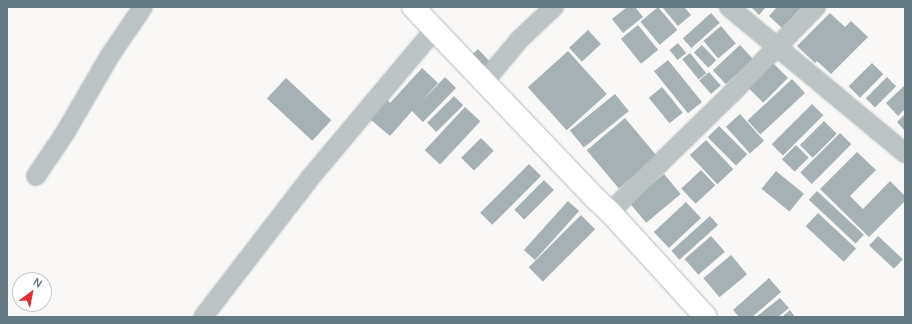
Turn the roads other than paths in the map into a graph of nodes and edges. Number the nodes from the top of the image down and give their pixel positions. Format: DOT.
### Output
graph roads {
  1 [pos="143,7"];
  2 [pos="413,7"];
  3 [pos="554,7"];
  4 [pos="728,7"];
  5 [pos="816,7"];
  6 [pos="434,30"];
  7 [pos="776,48"];
  8 [pos="484,82"];
  9 [pos="905,153"];
  10 [pos="36,176"];
  11 [pos="610,212"];
  12 [pos="203,317"];
  13 [pos="706,317"];
  1 -- 10 [label="street"];
  2 -- 6 [label="main road"];
  3 -- 8 [label="street"];
  4 -- 7 [label="street"];
  5 -- 7 [label="street"];
  6 -- 8 [label="main road"];
  6 -- 12 [label="street"];
  7 -- 9 [label="street"];
  7 -- 11 [label="street"];
  8 -- 11 [label="main road"];
  11 -- 13 [label="main road"];
}
